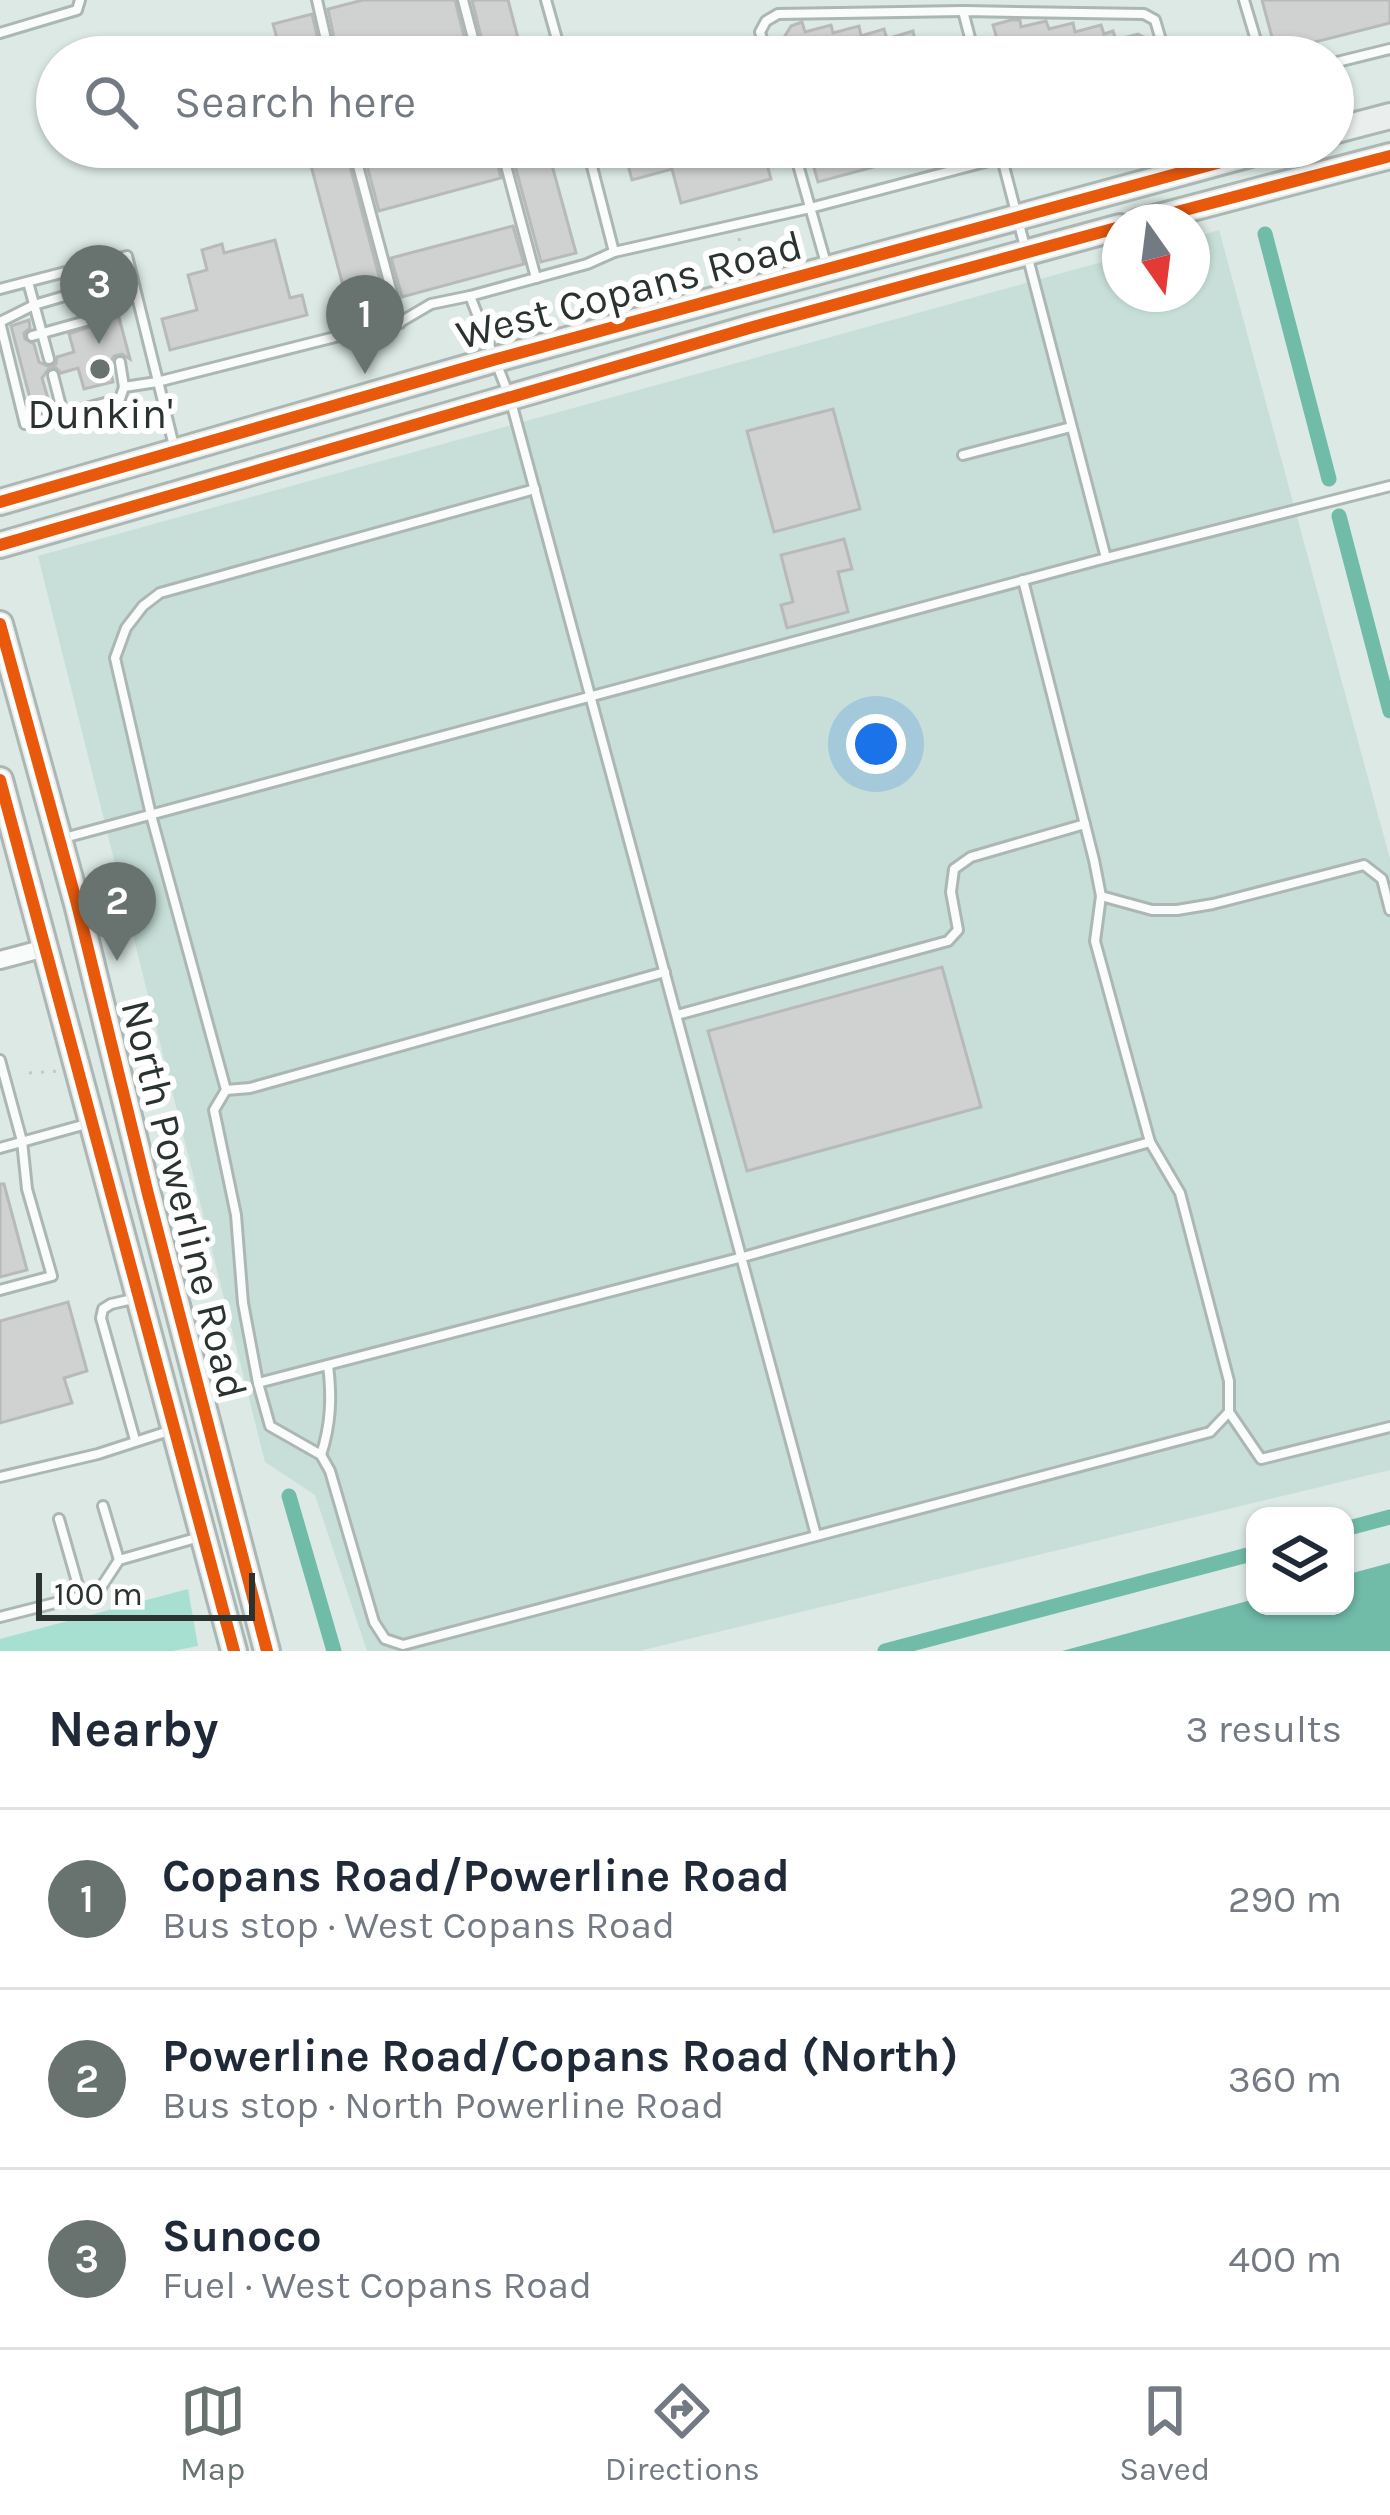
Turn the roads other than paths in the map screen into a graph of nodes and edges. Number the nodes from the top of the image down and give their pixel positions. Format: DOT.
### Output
graph roads {
  1 [pos="80,0"];
  2 [pos="317,0"];
  3 [pos="463,0"];
  4 [pos="546,0"];
  5 [pos="1244,0"];
  6 [pos="963,10"];
  7 [pos="0,33"];
  8 [pos="325,36"];
  9 [pos="472,36"];
  10 [pos="556,36"];
  11 [pos="761,36"];
  12 [pos="970,36"];
  13 [pos="1160,36"];
  14 [pos="1255,36"];
  15 [pos="1390,49"];
  16 [pos="1354,58"];
  17 [pos="1390,116"];
  18 [pos="1354,125"];
  19 [pos="1390,156"];
  20 [pos="1354,165"];
  21 [pos="359,168"];
  22 [pos="507,168"];
  23 [pos="592,168"];
  24 [pos="799,168"];
  25 [pos="946,168"];
  26 [pos="1004,168"];
  27 [pos="1199,168"];
  28 [pos="1344,168"];
  29 [pos="1207,204"];
  30 [pos="810,208"];
  31 [pos="1017,218"];
  32 [pos="1102,232"];
  33 [pos="614,252"];
  34 [pos="1025,252"];
  35 [pos="86,268"];
  36 [pos="828,269"];
  37 [pos="536,278"];
  38 [pos="89,280"];
  39 [pos="28,283"];
  40 [pos="0,289"];
  41 [pos="82,291"];
  42 [pos="470,296"];
  43 [pos="104,302"];
  44 [pos="34,305"];
  45 [pos="400,323"];
  46 [pos="37,335"];
  47 [pos="44,355"];
  48 [pos="493,360"];
  49 [pos="120,362"];
  50 [pos="53,375"];
  51 [pos="157,382"];
  52 [pos="124,388"];
  53 [pos="511,398"];
  54 [pos="64,414"];
  55 [pos="1071,427"];
  56 [pos="176,451"];
  57 [pos="963,455"];
  58 [pos="1390,486"];
  59 [pos="535,489"];
  60 [pos="0,502"];
  61 [pos="0,545"];
  62 [pos="1106,558"];
  63 [pos="1023,580"];
  64 [pos="0,624"];
  65 [pos="590,697"];
  66 [pos="0,782"];
  67 [pos="151,815"];
  68 [pos="1084,824"];
  69 [pos="60,839"];
  70 [pos="1101,896"];
  71 [pos="1390,910"];
  72 [pos="45,948"];
  73 [pos="0,960"];
  74 [pos="664,972"];
  75 [pos="676,1015"];
  76 [pos="0,1060"];
  77 [pos="226,1090"];
  78 [pos="92,1123"];
  79 [pos="22,1141"];
  80 [pos="1150,1142"];
  81 [pos="0,1148"];
  82 [pos="148,1194"];
  83 [pos="743,1257"];
  84 [pos="0,1290"];
  85 [pos="139,1297"];
  86 [pos="328,1365"];
  87 [pos="258,1383"];
  88 [pos="1229,1412"];
  89 [pos="1390,1427"];
  90 [pos="175,1430"];
  91 [pos="135,1440"];
  92 [pos="320,1455"];
  93 [pos="0,1477"];
  94 [pos="103,1506"];
  95 [pos="58,1519"];
  96 [pos="817,1535"];
  97 [pos="203,1536"];
  98 [pos="119,1560"];
  99 [pos="217,1585"];
  100 [pos="81,1596"];
  101 [pos="0,1618"];
  102 [pos="266,1648"];
  103 [pos="234,1651"];
  1 -- 7 [label="lane"];
  2 -- 8 [label="lane"];
  3 -- 9 [label="lane"];
  4 -- 10 [label="lane"];
  5 -- 14 [label="lane"];
  6 -- 11 [label="lane"];
  6 -- 12 [label="lane"];
  6 -- 13 [label="lane"];
  15 -- 16 [label="lane"];
  17 -- 18 [label="main road"];
  19 -- 20 [label="main road"];
  21 -- 45 [label="lane"];
  22 -- 37 [label="lane"];
  23 -- 33 [label="lane"];
  24 -- 30 [label="lane"];
  25 -- 30 [label="lane"];
  26 -- 31 [label="lane"];
  27 -- 31 [label="main road, West Copans Road"];
  28 -- 29 [label="main road"];
  30 -- 33 [label="lane"];
  30 -- 36 [label="lane"];
  31 -- 34 [label="lane"];
  31 -- 36 [label="main road, West Copans Road"];
  32 -- 34 [label="main road, West Copans Road"];
  33 -- 37 [label="lane"];
  34 -- 53 [label="main road, West Copans Road"];
  34 -- 55 [label="lane"];
  35 -- 38 [label="lane"];
  35 -- 39 [label="lane"];
  35 -- 51 [label="lane"];
  36 -- 48 [label="main road, West Copans Road"];
  37 -- 42 [label="lane"];
  38 -- 41 [label="lane"];
  38 -- 43 [label="lane"];
  39 -- 40 [label="lane"];
  39 -- 44 [label="lane"];
  41 -- 44 [label="lane"];
  41 -- 46 [label="lane"];
  42 -- 45 [label="lane"];
  42 -- 48 [label="lane"];
  44 -- 46 [label="lane"];
  44 -- 54 [label="lane"];
  45 -- 51 [label="lane"];
  46 -- 47 [label="lane"];
  48 -- 53 [label="lane"];
  48 -- 56 [label="main road, West Copans Road"];
  49 -- 52 [label="lane"];
  50 -- 54 [label="lane"];
  51 -- 52 [label="lane"];
  51 -- 56 [label="lane"];
  52 -- 54 [label="lane"];
  53 -- 59 [label="lane"];
  53 -- 61 [label="main road, West Copans Road"];
  55 -- 57 [label="lane"];
  55 -- 62 [label="lane"];
  56 -- 60 [label="main road, West Copans Road"];
  58 -- 62 [label="lane"];
  59 -- 65 [label="lane"];
  59 -- 67 [label="lane"];
  62 -- 63 [label="lane"];
  63 -- 65 [label="lane"];
  63 -- 68 [label="lane"];
  64 -- 69 [label="main road, North Powerline Road"];
  65 -- 67 [label="lane"];
  65 -- 74 [label="lane"];
  66 -- 72 [label="main road, North Powerline Road"];
  67 -- 69 [label="lane"];
  67 -- 77 [label="lane"];
  68 -- 70 [label="lane"];
  68 -- 75 [label="lane"];
  69 -- 82 [label="main road, North Powerline Road"];
  70 -- 71 [label="lane"];
  70 -- 80 [label="lane"];
  72 -- 73 [label="street"];
  72 -- 78 [label="main road, North Powerline Road"];
  74 -- 75 [label="lane"];
  74 -- 77 [label="lane"];
  75 -- 83 [label="lane"];
  76 -- 79 [label="lane"];
  77 -- 87 [label="lane"];
  78 -- 79 [label="lane"];
  78 -- 82 [label="main road"];
  78 -- 85 [label="main road, North Powerline Road"];
  79 -- 81 [label="lane"];
  79 -- 84 [label="lane"];
  80 -- 83 [label="lane"];
  80 -- 88 [label="lane"];
  82 -- 102 [label="main road, North Powerline Road"];
  83 -- 86 [label="lane"];
  83 -- 96 [label="lane"];
  85 -- 90 [label="main road, North Powerline Road"];
  85 -- 91 [label="lane"];
  86 -- 87 [label="lane"];
  86 -- 92 [label="lane"];
  87 -- 92 [label="lane"];
  88 -- 89 [label="lane"];
  88 -- 96 [label="lane"];
  90 -- 91 [label="lane"];
  90 -- 97 [label="main road, North Powerline Road"];
  91 -- 93 [label="lane"];
  92 -- 96 [label="lane"];
  94 -- 98 [label="lane"];
  95 -- 100 [label="lane"];
  97 -- 98 [label="lane"];
  97 -- 99 [label="main road, North Powerline Road"];
  98 -- 100 [label="lane"];
  99 -- 102 [label="main road"];
  99 -- 103 [label="main road, North Powerline Road"];
  100 -- 101 [label="lane"];
}
